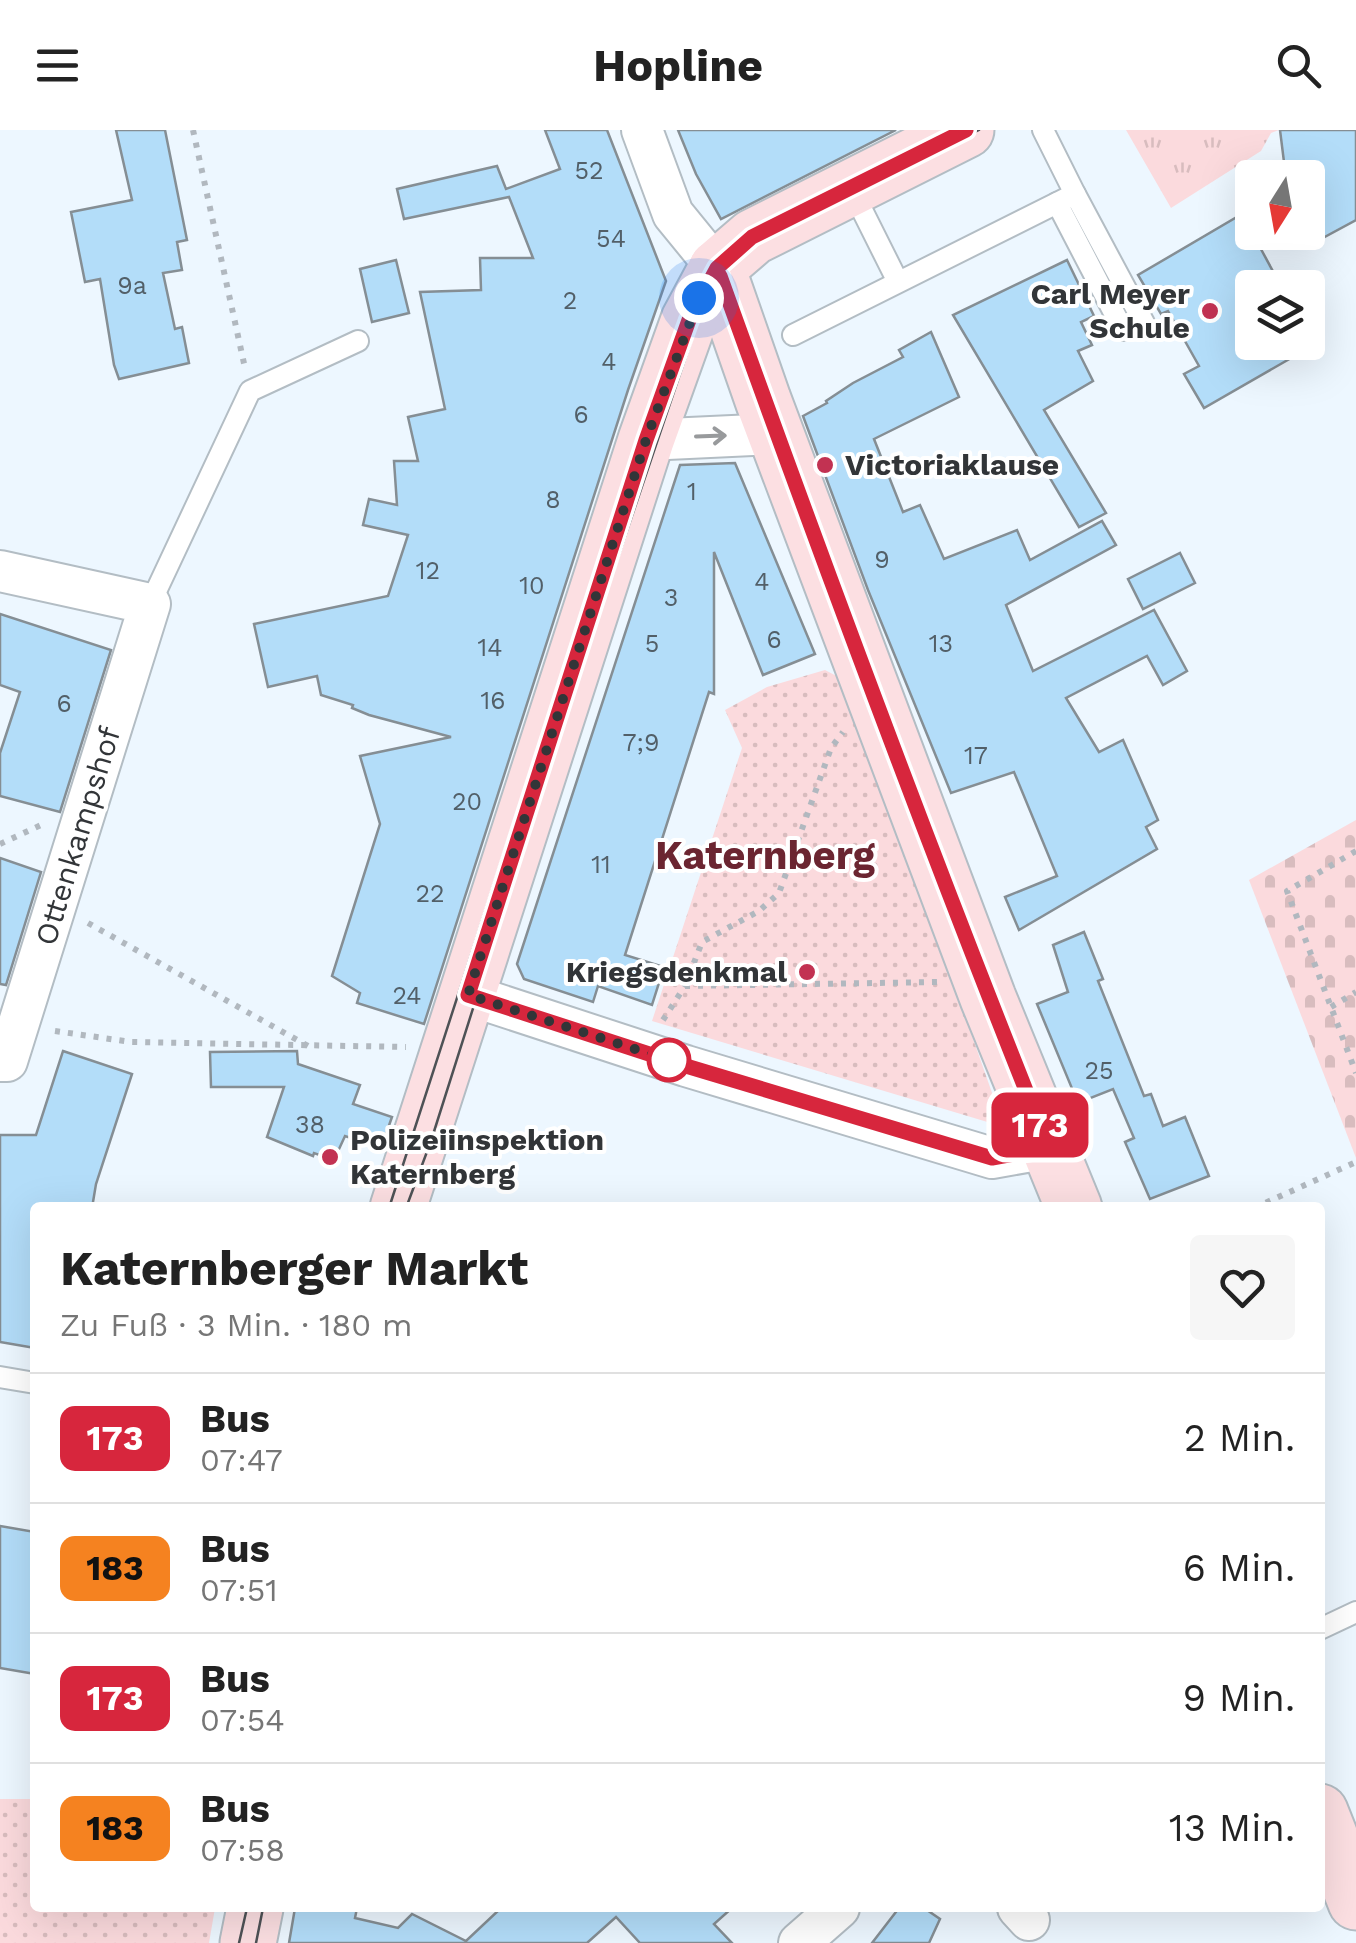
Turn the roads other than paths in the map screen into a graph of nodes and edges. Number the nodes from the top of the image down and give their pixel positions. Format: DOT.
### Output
graph roads {
  1 [pos="642,130"];
  2 [pos="966,130"];
  3 [pos="1043,130"];
  4 [pos="851,187"];
  5 [pos="1066,199"];
  6 [pos="717,268"];
  7 [pos="897,280"];
  8 [pos="1144,323"];
  9 [pos="1122,330"];
  10 [pos="794,335"];
  11 [pos="358,341"];
  12 [pos="776,434"];
  13 [pos="646,440"];
  14 [pos="0,571"];
  15 [pos="150,604"];
  16 [pos="468,995"];
  17 [pos="0,1061"];
  18 [pos="1049,1148"];
  19 [pos="400,1202"];
  20 [pos="1072,1202"];
  21 [pos="0,1376"];
  22 [pos="30,1381"];
  23 [pos="1356,1612"];
  24 [pos="1325,1627"];
  25 [pos="1325,1824"];
  26 [pos="1356,1902"];
  27 [pos="254,1912"];
  28 [pos="834,1912"];
  29 [pos="248,1943"];
  30 [pos="799,1943"];
  1 -- 6 [label="street"];
  2 -- 4 [label="main road"];
  3 -- 5 [label="lane"];
  4 -- 6 [label="main road"];
  4 -- 7 [label="lane"];
  5 -- 7 [label="lane"];
  5 -- 8 [label="lane"];
  5 -- 9 [label="lane"];
  6 -- 12 [label="main road"];
  6 -- 13 [label="main road"];
  7 -- 10 [label="lane"];
  11 -- 15 [label="lane, Ottenkampshof"];
  13 -- 12 [label="street, one-way"];
  12 -- 18 [label="main road"];
  13 -- 16 [label="main road"];
  14 -- 15 [label="street"];
  15 -- 17 [label="street, Ottenkampshof"];
  16 -- 18 [label="street"];
  16 -- 19 [label="main road"];
  18 -- 20 [label="main road"];
  21 -- 22 [label="lane"];
  23 -- 24 [label="lane"];
  25 -- 26 [label="main road"];
  27 -- 29 [label="main road"];
  28 -- 30 [label="street"];
}
